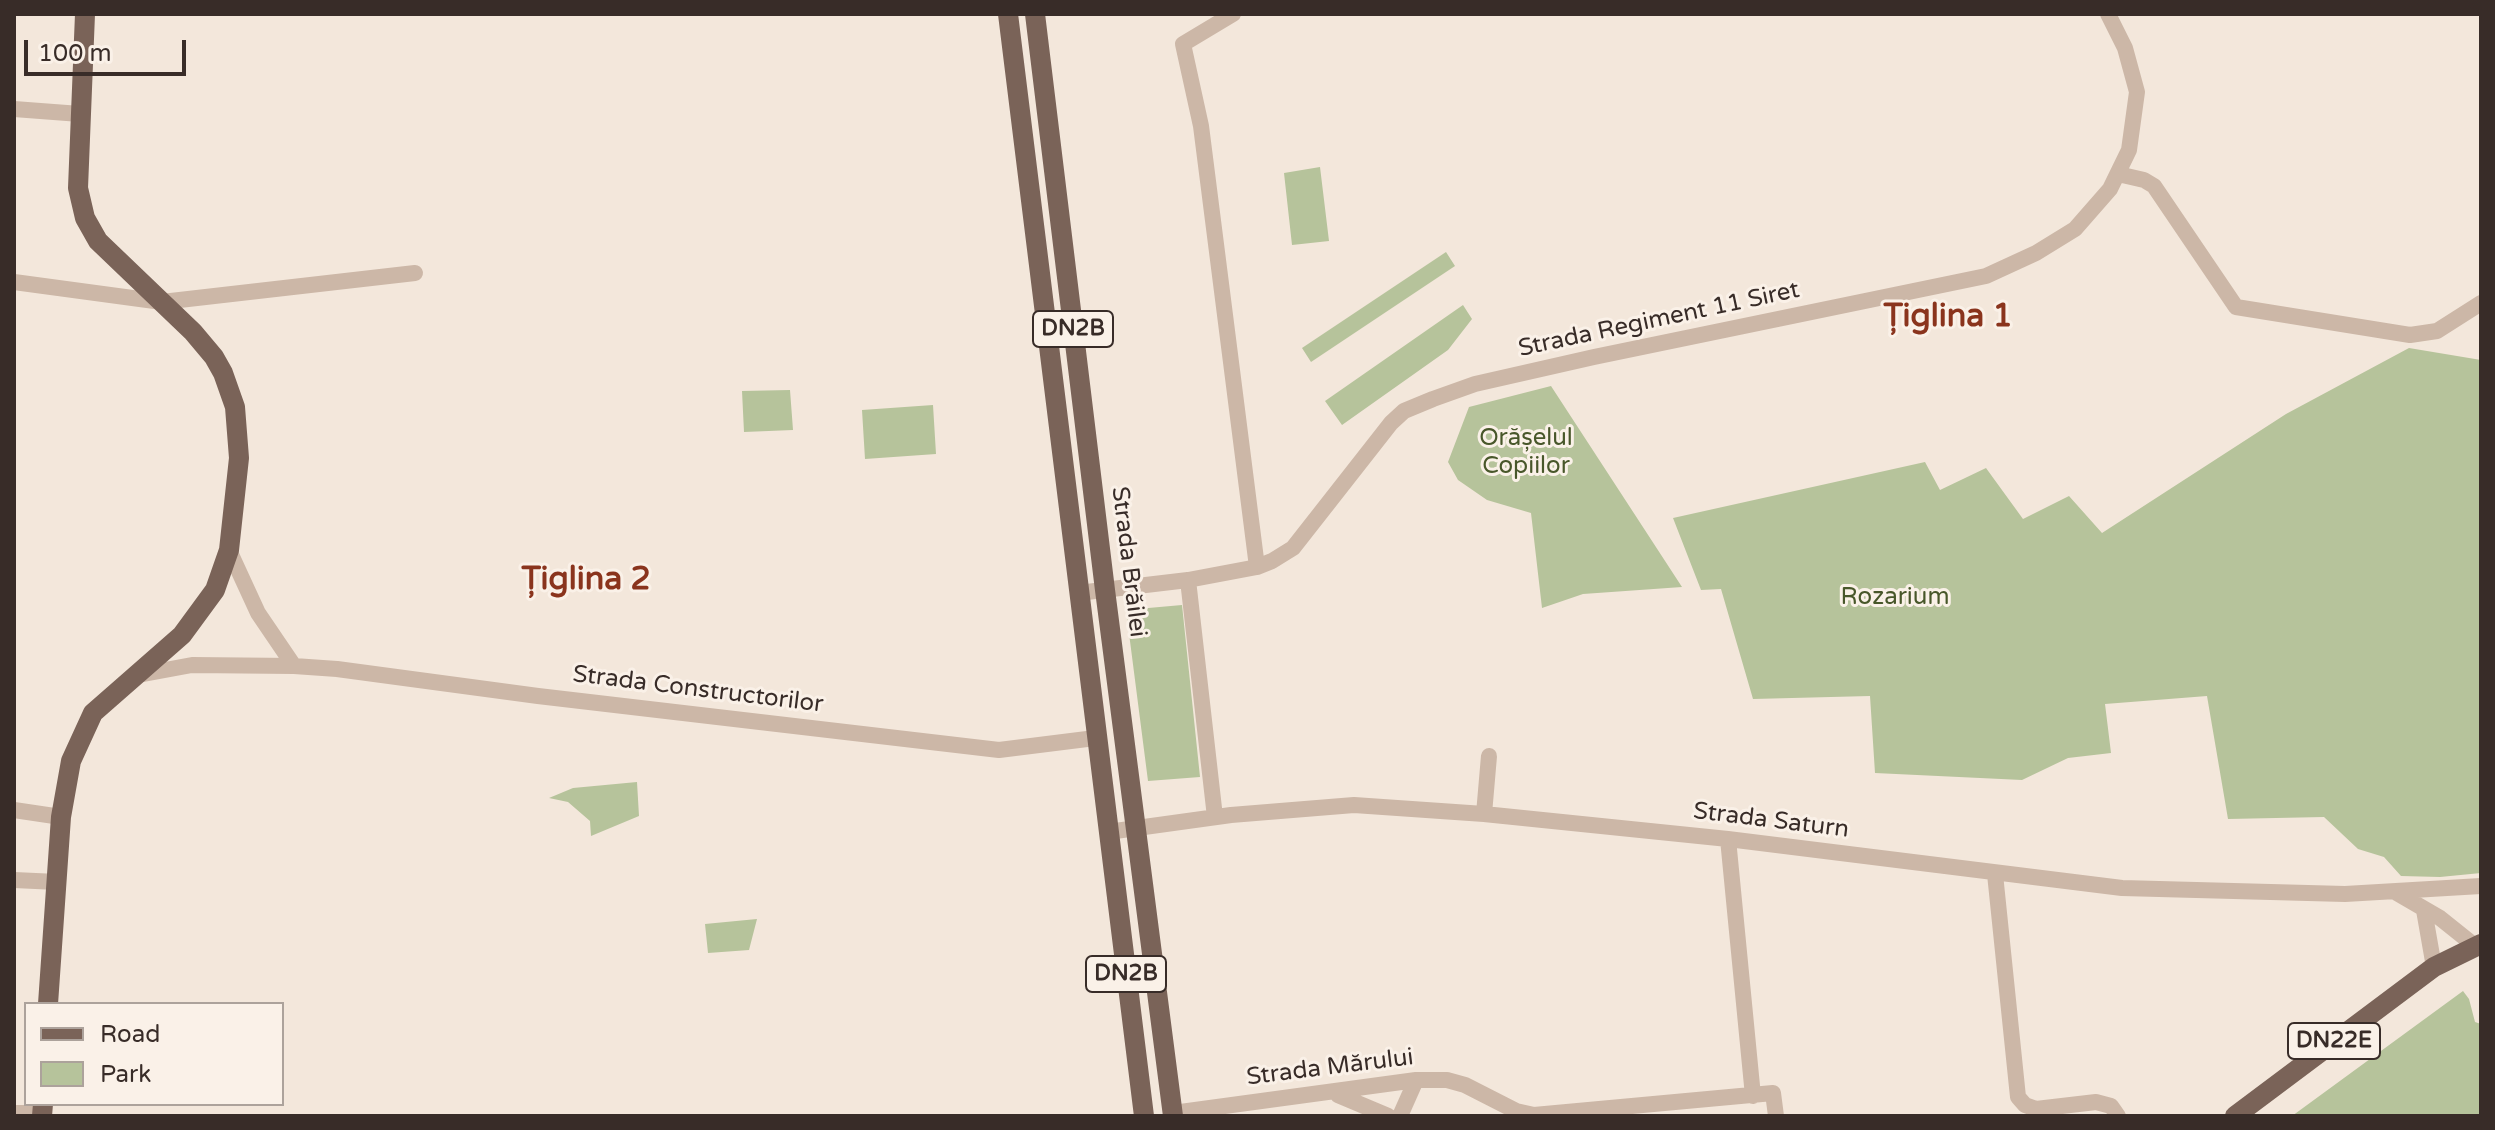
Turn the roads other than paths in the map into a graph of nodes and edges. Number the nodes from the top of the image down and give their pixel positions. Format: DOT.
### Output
graph roads {
  1 [pos="85,14"];
  2 [pos="1008,14"];
  3 [pos="1035,14"];
  4 [pos="1233,14"];
  5 [pos="2108,14"];
  6 [pos="14,109"];
  7 [pos="80,114"];
  8 [pos="2118,174"];
  9 [pos="415,273"];
  10 [pos="14,282"];
  11 [pos="162,302"];
  12 [pos="2481,303"];
  13 [pos="229,550"];
  14 [pos="1257,567"];
  15 [pos="1188,580"];
  16 [pos="1105,590"];
  17 [pos="1078,593"];
  18 [pos="294,666"];
  19 [pos="138,675"];
  20 [pos="1095,738"];
  21 [pos="1489,756"];
  22 [pos="14,810"];
  23 [pos="1484,814"];
  24 [pos="61,817"];
  25 [pos="1215,817"];
  26 [pos="1137,828"];
  27 [pos="1108,832"];
  28 [pos="1728,839"];
  29 [pos="1995,874"];
  30 [pos="14,880"];
  31 [pos="57,882"];
  32 [pos="2481,886"];
  33 [pos="2396,893"];
  34 [pos="2424,910"];
  35 [pos="2478,945"];
  36 [pos="2434,967"];
  37 [pos="48,1002"];
  38 [pos="1416,1080"];
  39 [pos="1333,1093"];
  40 [pos="1753,1096"];
  41 [pos="42,1111"];
  42 [pos="14,1113"];
  43 [pos="1173,1115"];
  44 [pos="1144,1116"];
  45 [pos="1388,1116"];
  46 [pos="1400,1116"];
  47 [pos="1776,1116"];
  48 [pos="2118,1116"];
  49 [pos="2235,1116"];
  1 -- 7 [label="main road"];
  2 -- 17 [label="main road, DN2B"];
  3 -- 16 [label="main road, Strada Brăilei / DN2B"];
  4 -- 14 [label="street"];
  5 -- 8 [label="street, Strada Regiment 11 Siret"];
  6 -- 7 [label="street"];
  7 -- 11 [label="main road"];
  8 -- 12 [label="street"];
  8 -- 14 [label="street, Strada Regiment 11 Siret"];
  9 -- 11 [label="street"];
  10 -- 11 [label="street"];
  11 -- 13 [label="main road"];
  13 -- 18 [label="street"];
  13 -- 19 [label="main road"];
  14 -- 15 [label="street, Strada Regiment 11 Siret"];
  15 -- 16 [label="street, Strada Regiment 11 Siret"];
  15 -- 25 [label="street"];
  16 -- 17 [label="street, Strada Regiment 11 Siret"];
  16 -- 26 [label="main road, Strada Brăilei / DN2B"];
  17 -- 20 [label="main road, DN2B"];
  18 -- 19 [label="street, Strada Constructorilor"];
  18 -- 20 [label="street, Strada Constructorilor"];
  19 -- 24 [label="main road"];
  20 -- 27 [label="main road, DN2B"];
  21 -- 23 [label="street"];
  22 -- 24 [label="street"];
  23 -- 25 [label="street, Strada Saturn"];
  23 -- 28 [label="street, Strada Saturn"];
  24 -- 31 [label="main road"];
  25 -- 26 [label="street, Strada Saturn"];
  26 -- 27 [label="street, Strada Saturn"];
  26 -- 43 [label="main road, Strada Brăilei / DN2B"];
  27 -- 44 [label="main road, DN2B"];
  28 -- 29 [label="street, Strada Saturn"];
  28 -- 40 [label="street"];
  29 -- 33 [label="street, Strada Saturn"];
  29 -- 48 [label="street"];
  30 -- 31 [label="street"];
  31 -- 37 [label="main road"];
  32 -- 33 [label="street, Strada Saturn"];
  33 -- 34 [label="street"];
  34 -- 35 [label="street"];
  34 -- 36 [label="street"];
  35 -- 36 [label="main road, DN22E"];
  36 -- 49 [label="main road, DN22E"];
  38 -- 39 [label="street, Strada Mărului"];
  38 -- 40 [label="street, Strada Mărului"];
  38 -- 46 [label="street"];
  39 -- 43 [label="street, Strada Mărului"];
  39 -- 45 [label="street"];
  40 -- 47 [label="street, Strada Mărului"];
  41 -- 42 [label="street"];
}
